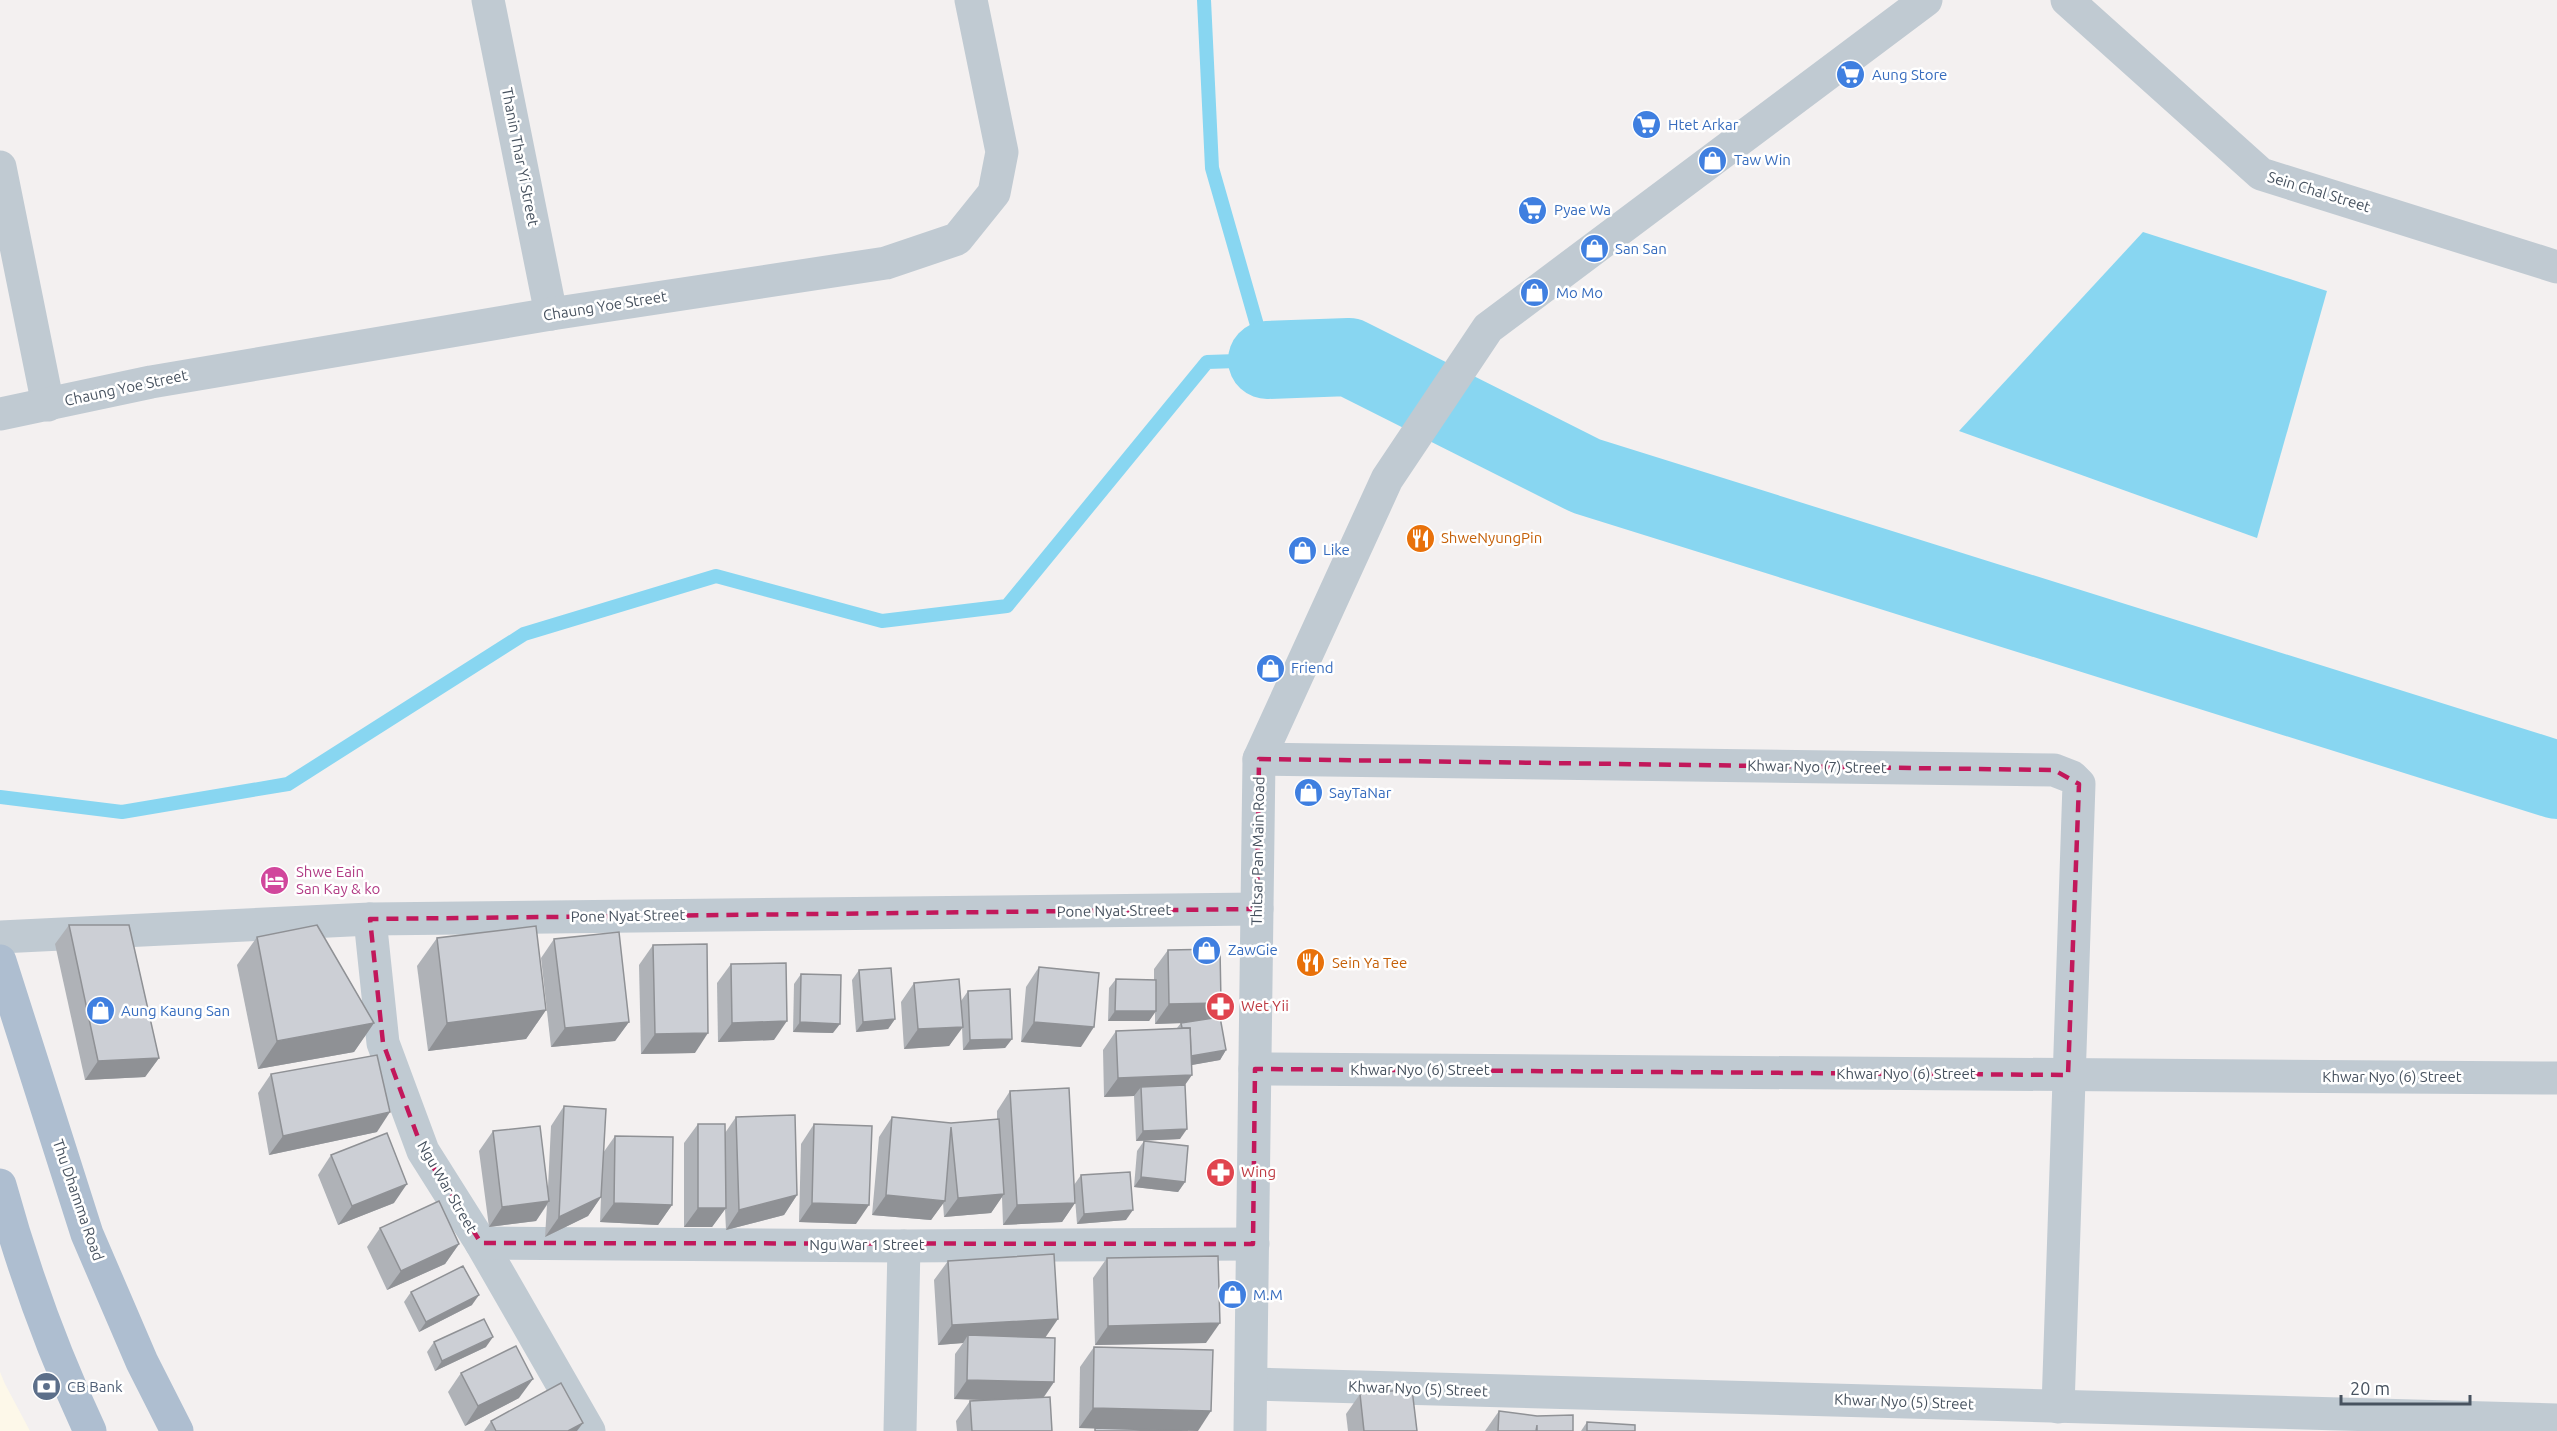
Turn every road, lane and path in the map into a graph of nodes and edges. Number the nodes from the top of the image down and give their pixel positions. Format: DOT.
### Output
graph roads {
  1 [pos="489,0"];
  2 [pos="971,0"];
  3 [pos="1926,0"];
  4 [pos="2067,0"];
  5 [pos="0,167"];
  6 [pos="2557,267"];
  7 [pos="551,314"];
  8 [pos="48,405"];
  9 [pos="0,414"];
  10 [pos="1259,759"];
  11 [pos="1257,909"];
  12 [pos="370,919"];
  13 [pos="0,937"];
  14 [pos="0,962"];
  15 [pos="7,1006"];
  16 [pos="1255,1069"];
  17 [pos="2068,1075"];
  18 [pos="2557,1078"];
  19 [pos="0,1185"];
  20 [pos="481,1243"];
  21 [pos="1253,1244"];
  22 [pos="904,1246"];
  23 [pos="1251,1384"];
  24 [pos="69,1386"];
  25 [pos="2058,1407"];
  26 [pos="2557,1420"];
  27 [pos="2286,1422"];
  28 [pos="67,1431"];
  29 [pos="90,1431"];
  30 [pos="177,1431"];
  31 [pos="589,1431"];
  32 [pos="900,1431"];
  33 [pos="1250,1431"];
  1 -- 7 [label="street, Thanin Thar Yi Street"];
  2 -- 7 [label="street, Chaung Yoe Street"];
  3 -- 10 [label="street, Thitsar Pan Main Road"];
  4 -- 6 [label="street, Sein Chal Street"];
  5 -- 8 [label="street"];
  7 -- 8 [label="street, Chaung Yoe Street"];
  8 -- 9 [label="street, Chaung Yoe Street"];
  10 -- 11 [label="street, Thitsar Pan Main Road"];
  10 -- 17 [label="street, Khwar Nyo (7) Street"];
  11 -- 12 [label="street, Pone Nyat Street"];
  11 -- 16 [label="street, Thitsar Pan Main Road"];
  12 -- 13 [label="street, Pone Nyat Street"];
  12 -- 20 [label="street, Ngu War Street"];
  14 -- 15 [label="main road, Thu Dhamma Road"];
  15 -- 30 [label="main road, Thu Dhamma Road"];
  16 -- 17 [label="street, Khwar Nyo (6) Street"];
  16 -- 21 [label="street, Thitsar Pan Main Road"];
  17 -- 18 [label="street, Khwar Nyo (6) Street"];
  17 -- 25 [label="street"];
  19 -- 24 [label="main road"];
  20 -- 22 [label="street, Ngu War 1 Street"];
  20 -- 31 [label="street, Ngu War Street"];
  21 -- 22 [label="street, Ngu War 1 Street"];
  21 -- 23 [label="street, Thitsar Pan Main Road"];
  22 -- 32 [label="street"];
  23 -- 25 [label="street, Khwar Nyo (5) Street"];
  23 -- 33 [label="street, Thitsar Pan Main Road"];
  24 -- 28 [label="main road"];
  24 -- 29 [label="main road"];
  25 -- 27 [label="street, Khwar Nyo (5) Street"];
  26 -- 27 [label="street, Khwar Nyo (5) Street"];
}
